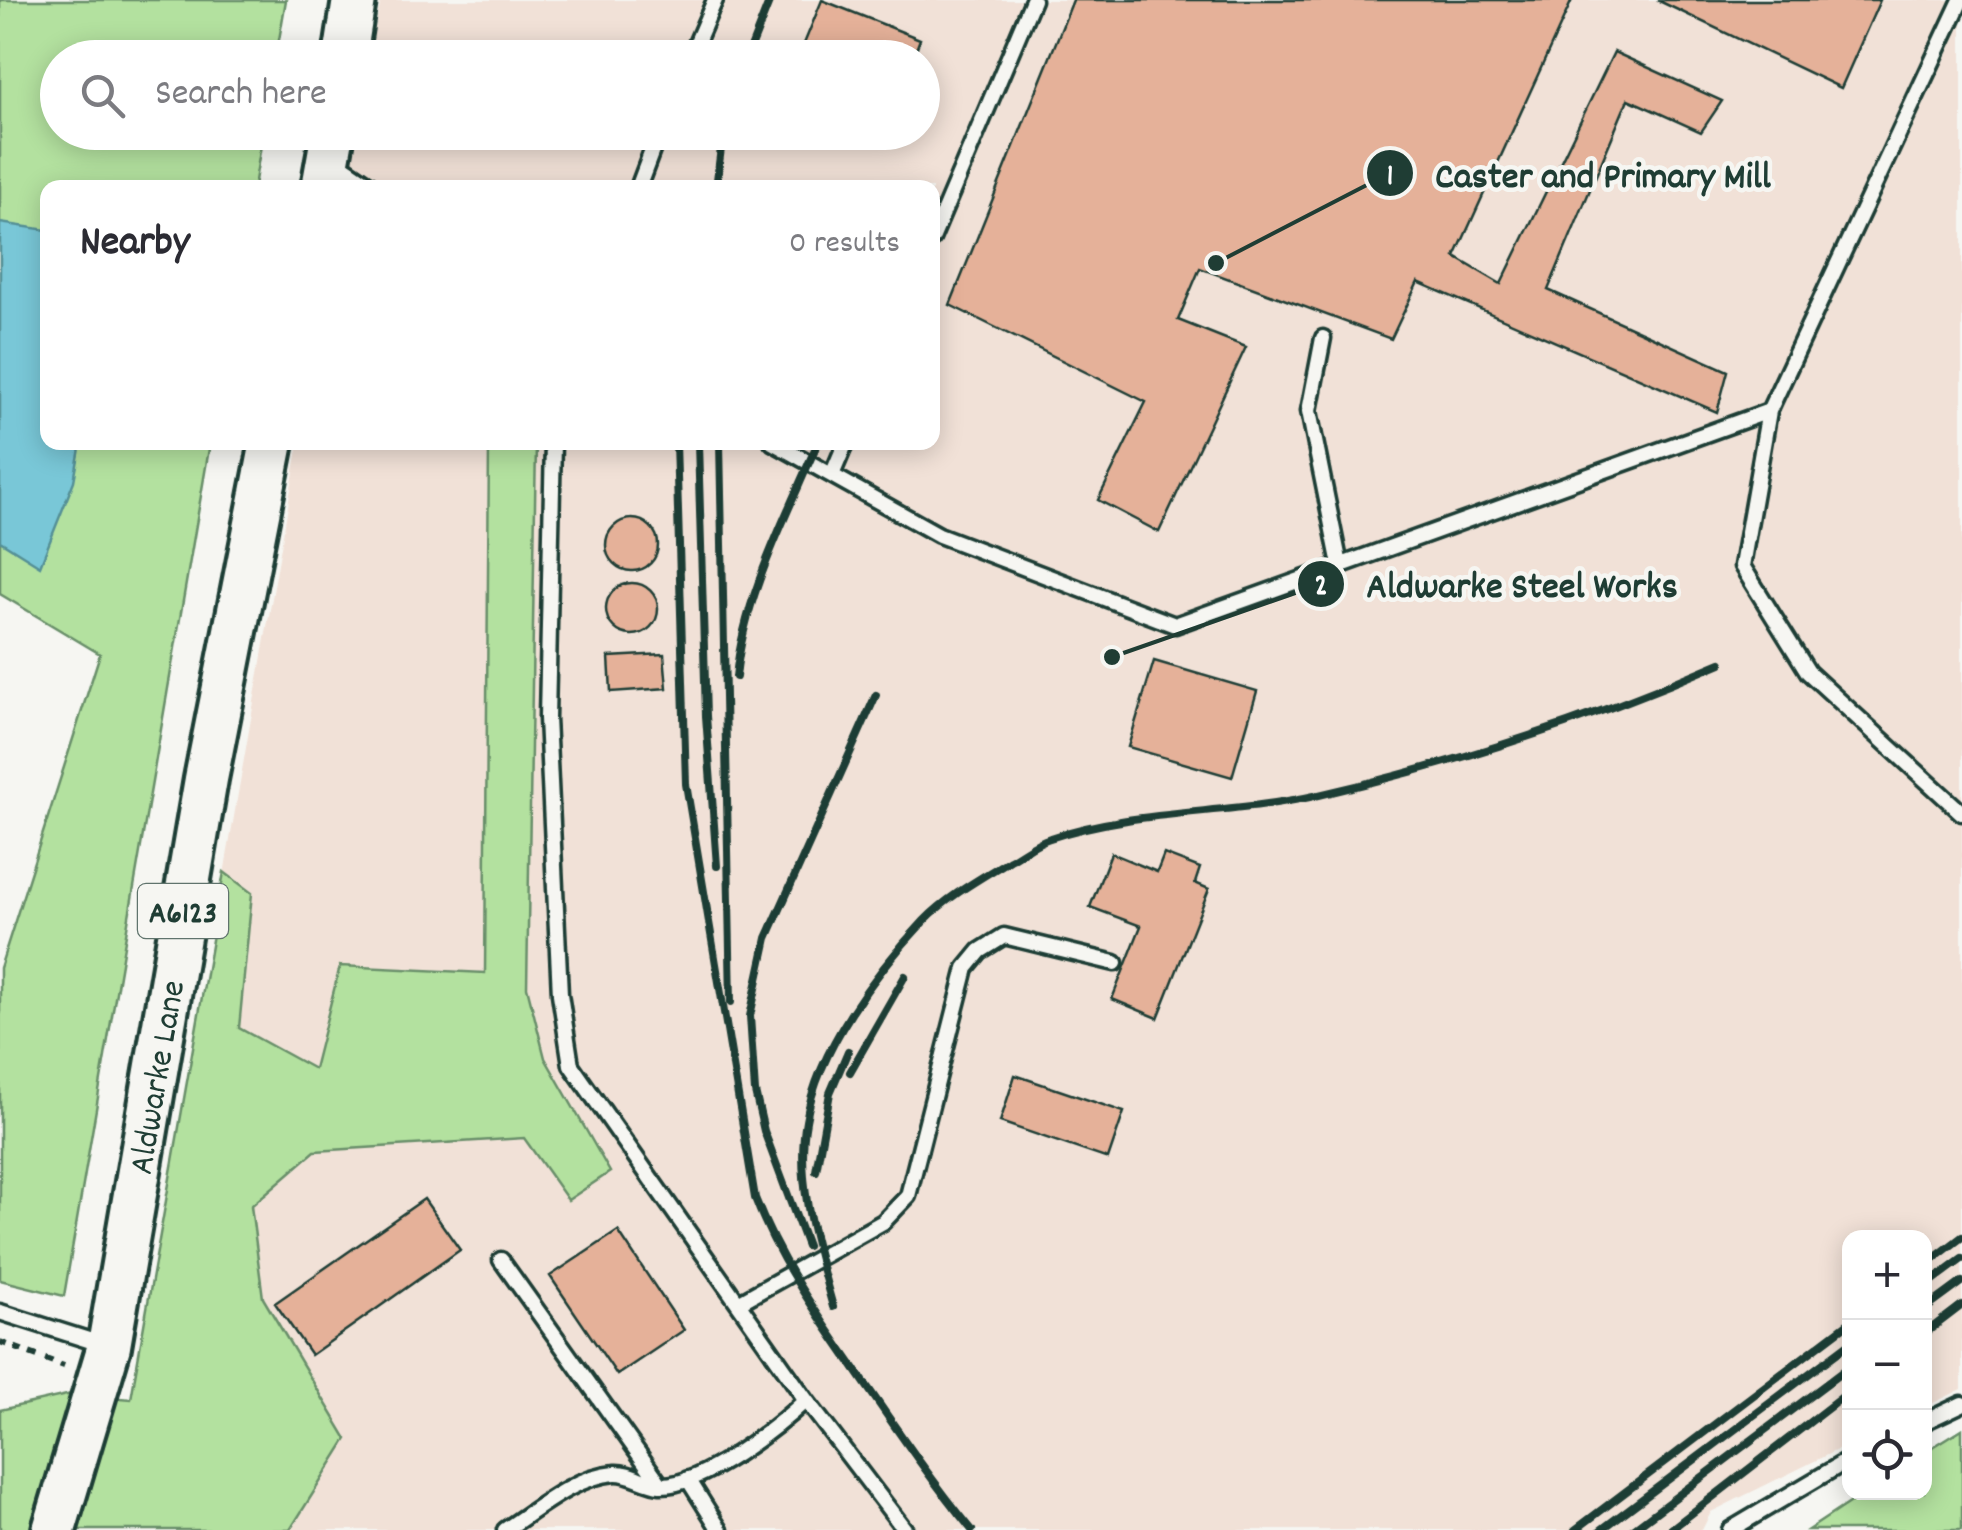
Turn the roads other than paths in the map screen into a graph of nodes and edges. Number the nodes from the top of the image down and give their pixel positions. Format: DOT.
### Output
graph roads {
  1 [pos="354,0"];
  2 [pos="715,0"];
  3 [pos="1033,0"];
  4 [pos="1961,0"];
  5 [pos="348,40"];
  6 [pos="698,40"];
  7 [pos="652,150"];
  8 [pos="328,159"];
  9 [pos="362,180"];
  10 [pos="641,180"];
  11 [pos="940,220"];
  12 [pos="1324,338"];
  13 [pos="1769,411"];
  14 [pos="270,450"];
  15 [pos="553,450"];
  16 [pos="787,450"];
  17 [pos="843,450"];
  18 [pos="832,475"];
  19 [pos="1340,565"];
  20 [pos="1962,813"];
  21 [pos="1115,963"];
  22 [pos="501,1260"];
  23 [pos="738,1303"];
  24 [pos="0,1312"];
  25 [pos="105,1363"];
  26 [pos="806,1400"];
  27 [pos="1962,1404"];
  28 [pos="1932,1418"];
  29 [pos="1842,1465"];
  30 [pos="688,1479"];
  31 [pos="661,1485"];
  32 [pos="54,1530"];
  33 [pos="505,1530"];
  34 [pos="720,1530"];
  35 [pos="905,1530"];
  36 [pos="1730,1530"];
  1 -- 5 [label="main road"];
  2 -- 6 [label="lane"];
  3 -- 11 [label="lane"];
  4 -- 13 [label="lane"];
  7 -- 10 [label="lane"];
  8 -- 9 [label="lane"];
  12 -- 19 [label="lane"];
  13 -- 19 [label="lane"];
  13 -- 20 [label="lane"];
  14 -- 25 [label="main road, Aldwarke Lane / A6123"];
  15 -- 23 [label="lane"];
  16 -- 18 [label="lane"];
  17 -- 18 [label="lane"];
  18 -- 19 [label="lane"];
  21 -- 23 [label="lane"];
  22 -- 31 [label="lane"];
  23 -- 26 [label="lane"];
  24 -- 25 [label="lane"];
  25 -- 32 [label="main road, Aldwarke Lane / A6123"];
  26 -- 30 [label="lane"];
  26 -- 35 [label="lane"];
  27 -- 28 [label="lane"];
  29 -- 36 [label="lane"];
  30 -- 31 [label="lane"];
  30 -- 34 [label="lane"];
  31 -- 33 [label="lane"];
}
